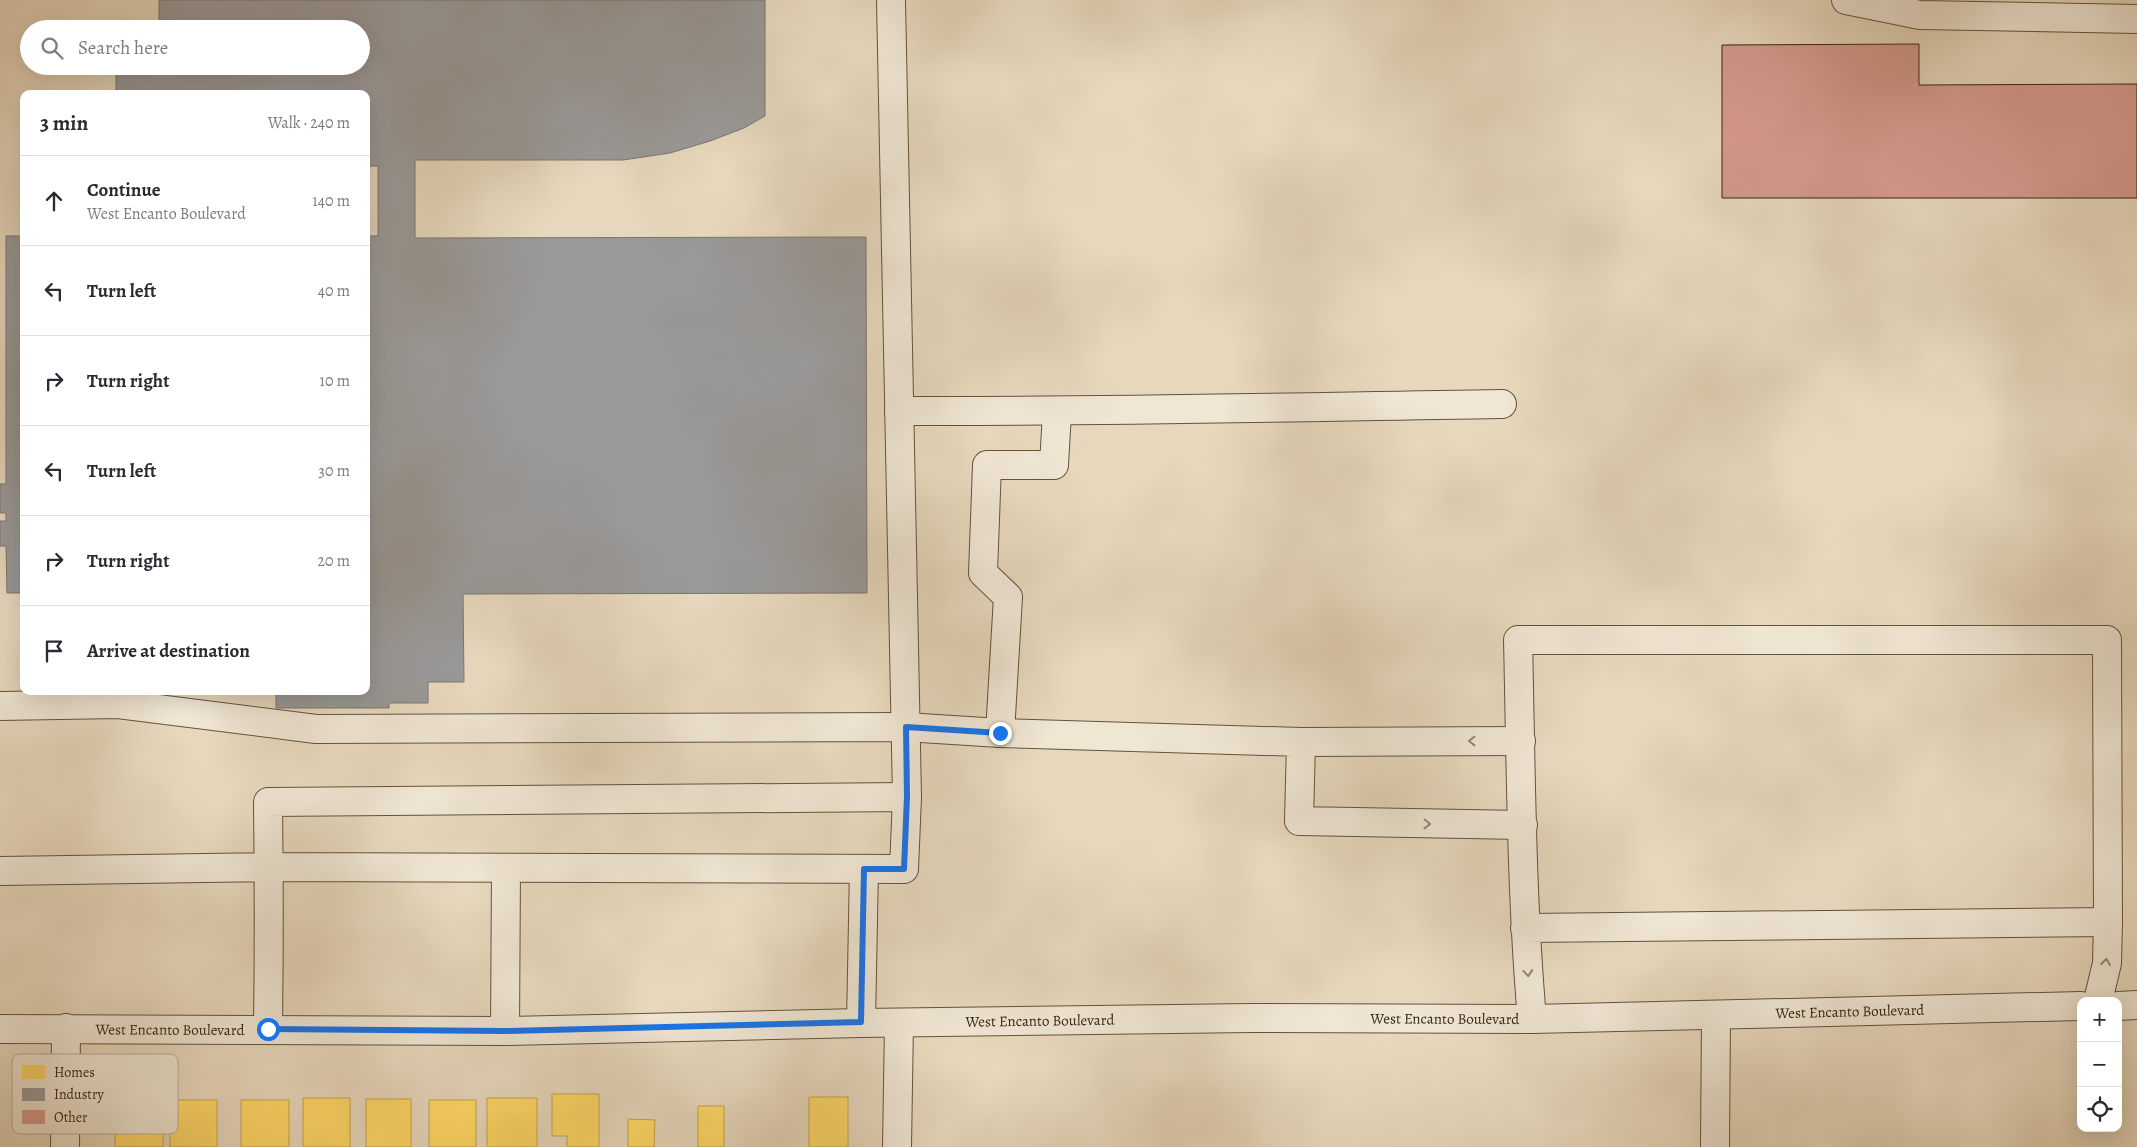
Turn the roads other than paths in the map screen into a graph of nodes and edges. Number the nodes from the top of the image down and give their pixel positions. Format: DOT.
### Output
graph roads {
  1 [pos="891,0"];
  2 [pos="1846,0"];
  3 [pos="2137,19"];
  4 [pos="1502,404"];
  5 [pos="899,411"];
  6 [pos="1056,412"];
  7 [pos="0,706"];
  8 [pos="906,727"];
  9 [pos="1000,733"];
  10 [pos="1521,741"];
  11 [pos="1313,742"];
  12 [pos="907,796"];
  13 [pos="1523,825"];
  14 [pos="269,868"];
  15 [pos="506,868"];
  16 [pos="864,869"];
  17 [pos="0,871"];
  18 [pos="2108,922"];
  19 [pos="1525,928"];
  20 [pos="2099,997"];
  21 [pos="2137,1005"];
  22 [pos="2077,1006"];
  23 [pos="2122,1006"];
  24 [pos="1716,1016"];
  25 [pos="1532,1019"];
  26 [pos="861,1022"];
  27 [pos="899,1022"];
  28 [pos="66,1028"];
  29 [pos="0,1029"];
  30 [pos="268,1029"];
  31 [pos="505,1031"];
  32 [pos="66,1054"];
  33 [pos="65,1134"];
  34 [pos="65,1147"];
  35 [pos="897,1147"];
  36 [pos="1715,1147"];
  1 -- 5 [label="street"];
  2 -- 3 [label="street"];
  4 -- 6 [label="street"];
  5 -- 6 [label="street"];
  5 -- 8 [label="street"];
  6 -- 9 [label="street"];
  7 -- 8 [label="street"];
  8 -- 9 [label="street"];
  8 -- 12 [label="street"];
  9 -- 11 [label="street"];
  10 -- 11 [label="street, one-way"];
  10 -- 13 [label="street"];
  10 -- 18 [label="street"];
  11 -- 13 [label="street, one-way"];
  12 -- 14 [label="street"];
  12 -- 16 [label="street"];
  13 -- 19 [label="street"];
  14 -- 15 [label="street"];
  14 -- 17 [label="street"];
  14 -- 30 [label="street"];
  15 -- 16 [label="street"];
  15 -- 31 [label="street"];
  16 -- 26 [label="street"];
  18 -- 19 [label="street"];
  20 -- 18 [label="street, one-way"];
  19 -- 25 [label="street, one-way"];
  21 -- 23 [label="street"];
  22 -- 24 [label="street, West Encanto Boulevard"];
  24 -- 25 [label="street, West Encanto Boulevard"];
  24 -- 36 [label="street"];
  25 -- 27 [label="street, West Encanto Boulevard"];
  26 -- 27 [label="street, West Encanto Boulevard"];
  26 -- 31 [label="street, West Encanto Boulevard"];
  27 -- 35 [label="street"];
  28 -- 29 [label="street, West Encanto Boulevard"];
  28 -- 30 [label="street, West Encanto Boulevard"];
  28 -- 32 [label="street"];
  30 -- 31 [label="street, West Encanto Boulevard"];
  33 -- 34 [label="street"];
}
